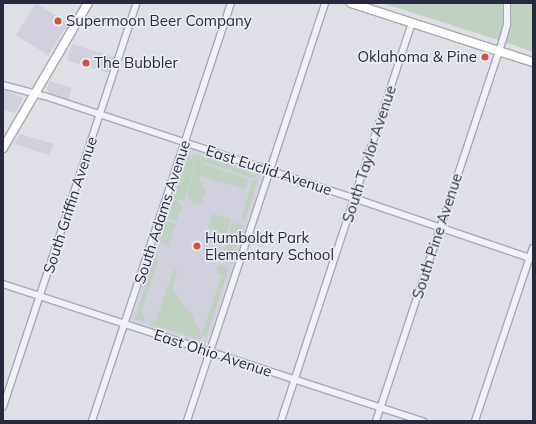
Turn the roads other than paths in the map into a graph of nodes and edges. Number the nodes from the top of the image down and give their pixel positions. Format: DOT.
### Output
graph roads {
  1 [pos="88,3"];
  2 [pos="137,3"];
  3 [pos="231,3"];
  4 [pos="325,3"];
  5 [pos="351,3"];
  6 [pos="508,3"];
  7 [pos="412,23"];
  8 [pos="498,51"];
  9 [pos="533,62"];
  10 [pos="3,85"];
  11 [pos="34,94"];
  12 [pos="100,115"];
  13 [pos="185,142"];
  14 [pos="3,148"];
  15 [pos="270,170"];
  16 [pos="354,198"];
  17 [pos="440,226"];
  18 [pos="533,248"];
  19 [pos="531,258"];
  20 [pos="3,284"];
  21 [pos="39,296"];
  22 [pos="125,324"];
  23 [pos="210,352"];
  24 [pos="295,379"];
  25 [pos="3,406"];
  26 [pos="381,407"];
  27 [pos="92,421"];
  28 [pos="187,421"];
  29 [pos="281,421"];
  30 [pos="376,421"];
  31 [pos="423,421"];
  32 [pos="476,421"];
  1 -- 11 [label="main road"];
  2 -- 12 [label="street, South Griffin Avenue"];
  3 -- 13 [label="street, South Adams Avenue"];
  4 -- 15 [label="street"];
  5 -- 7 [label="main road"];
  6 -- 8 [label="street, South Pine Avenue"];
  7 -- 8 [label="main road"];
  7 -- 16 [label="street, South Taylor Avenue"];
  8 -- 9 [label="main road"];
  8 -- 17 [label="street, South Pine Avenue"];
  10 -- 11 [label="street, East Euclid Avenue"];
  11 -- 12 [label="street, East Euclid Avenue"];
  11 -- 14 [label="main road"];
  12 -- 13 [label="street, East Euclid Avenue"];
  12 -- 21 [label="street, South Griffin Avenue"];
  13 -- 15 [label="street, East Euclid Avenue"];
  13 -- 22 [label="street, South Adams Avenue"];
  15 -- 16 [label="street, East Euclid Avenue"];
  15 -- 23 [label="street"];
  16 -- 17 [label="street, East Euclid Avenue"];
  16 -- 24 [label="street, South Taylor Avenue"];
  17 -- 19 [label="street, East Euclid Avenue"];
  17 -- 26 [label="street, South Pine Avenue"];
  18 -- 19 [label="street"];
  19 -- 32 [label="street"];
  20 -- 21 [label="street, East Ohio Avenue"];
  21 -- 22 [label="street, East Ohio Avenue"];
  21 -- 25 [label="street, South Griffin Avenue"];
  22 -- 23 [label="street, East Ohio Avenue"];
  22 -- 27 [label="street, South Adams Avenue"];
  23 -- 24 [label="street, East Ohio Avenue"];
  23 -- 28 [label="street"];
  24 -- 26 [label="street, East Ohio Avenue"];
  24 -- 29 [label="street, South Taylor Avenue"];
  26 -- 30 [label="street, South Pine Avenue"];
  26 -- 31 [label="street, East Ohio Avenue"];
}
